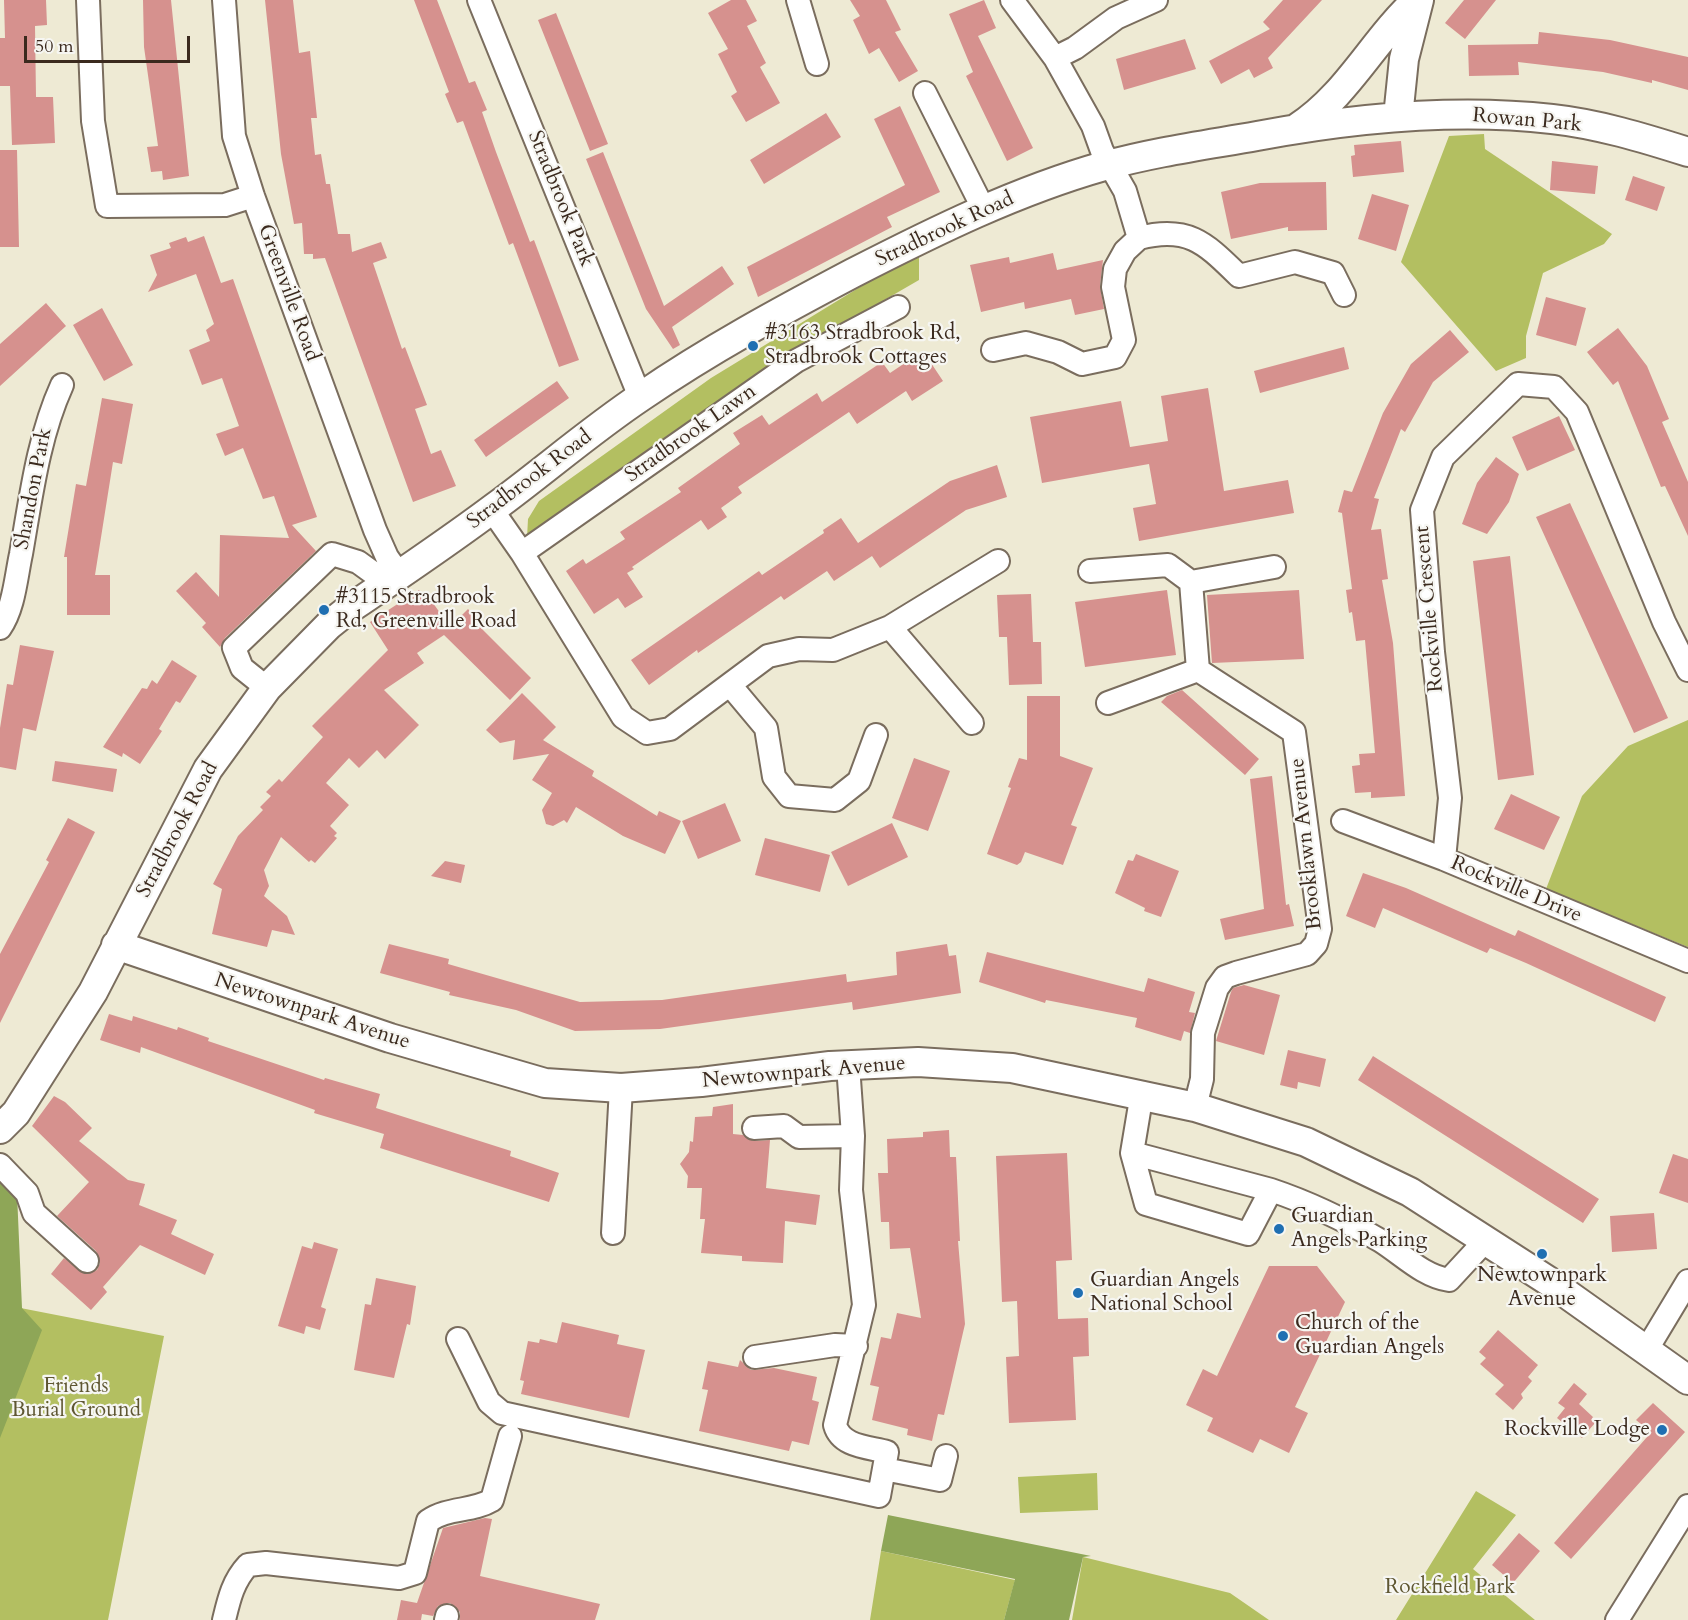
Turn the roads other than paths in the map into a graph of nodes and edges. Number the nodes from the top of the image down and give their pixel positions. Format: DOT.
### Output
graph roads {
  1 [pos="88,0"];
  2 [pos="224,0"];
  3 [pos="479,0"];
  4 [pos="798,0"];
  5 [pos="1012,0"];
  6 [pos="1156,0"];
  7 [pos="1418,0"];
  8 [pos="1055,58"];
  9 [pos="817,64"];
  10 [pos="925,93"];
  11 [pos="1398,117"];
  12 [pos="1295,129"];
  13 [pos="1688,152"];
  14 [pos="1109,164"];
  15 [pos="253,196"];
  16 [pos="983,208"];
  17 [pos="1139,238"];
  18 [pos="1344,295"];
  19 [pos="898,307"];
  20 [pos="993,350"];
  21 [pos="62,385"];
  22 [pos="640,397"];
  23 [pos="492,510"];
  24 [pos="522,553"];
  25 [pos="998,561"];
  26 [pos="1274,567"];
  27 [pos="1090,572"];
  28 [pos="393,579"];
  29 [pos="1191,582"];
  30 [pos="890,627"];
  31 [pos="0,628"];
  32 [pos="1198,670"];
  33 [pos="1688,670"];
  34 [pos="730,685"];
  35 [pos="267,688"];
  36 [pos="1108,703"];
  37 [pos="972,723"];
  38 [pos="876,735"];
  39 [pos="1342,821"];
  40 [pos="1444,859"];
  41 [pos="116,945"];
  42 [pos="1688,961"];
  43 [pos="848,1065"];
  44 [pos="621,1088"];
  45 [pos="1142,1094"];
  46 [pos="1195,1107"];
  47 [pos="754,1128"];
  48 [pos="0,1129"];
  49 [pos="853,1136"];
  50 [pos="1132,1153"];
  51 [pos="0,1165"];
  52 [pos="1271,1190"];
  53 [pos="613,1233"];
  54 [pos="1486,1240"];
  55 [pos="87,1261"];
  56 [pos="1688,1281"];
  57 [pos="458,1339"];
  58 [pos="856,1346"];
  59 [pos="1647,1349"];
  60 [pos="755,1357"];
  61 [pos="1688,1380"];
  62 [pos="510,1436"];
  63 [pos="945,1456"];
  64 [pos="884,1469"];
  65 [pos="1688,1506"];
  66 [pos="224,1620"];
  67 [pos="1617,1620"];
  1 -- 15 [label="street"];
  2 -- 15 [label="street, Greenville Road"];
  3 -- 22 [label="street, Stradbrook Park"];
  4 -- 9 [label="street"];
  5 -- 8 [label="street"];
  6 -- 8 [label="street"];
  7 -- 11 [label="main road, Stradbrook Road"];
  7 -- 12 [label="main road, Stradbrook Road"];
  8 -- 14 [label="street"];
  10 -- 16 [label="street"];
  11 -- 12 [label="main road, Stradbrook Road"];
  11 -- 13 [label="main road, Rowan Park"];
  12 -- 14 [label="main road, Stradbrook Road"];
  14 -- 16 [label="main road, Stradbrook Road"];
  14 -- 17 [label="street"];
  15 -- 28 [label="street, Greenville Road"];
  16 -- 22 [label="main road, Stradbrook Road"];
  17 -- 18 [label="street"];
  17 -- 20 [label="street"];
  19 -- 24 [label="street, Stradbrook Lawn"];
  21 -- 31 [label="street, Shandon Park"];
  22 -- 23 [label="main road, Stradbrook Road"];
  23 -- 24 [label="street"];
  23 -- 28 [label="main road, Stradbrook Road"];
  24 -- 34 [label="street"];
  25 -- 30 [label="street"];
  26 -- 29 [label="street"];
  27 -- 29 [label="street"];
  28 -- 35 [label="main road, Stradbrook Road"];
  28 -- 35 [label="street"];
  29 -- 32 [label="street"];
  30 -- 34 [label="street"];
  30 -- 37 [label="street"];
  32 -- 36 [label="street"];
  32 -- 46 [label="street, Brooklawn Avenue"];
  33 -- 40 [label="street, Rockville Crescent"];
  34 -- 38 [label="street"];
  35 -- 41 [label="main road, Stradbrook Road"];
  39 -- 40 [label="street, Rockville Drive"];
  40 -- 42 [label="street, Rockville Drive"];
  41 -- 44 [label="main road, Newtownpark Avenue"];
  41 -- 48 [label="main road, Stradbrook Road"];
  43 -- 44 [label="main road, Newtownpark Avenue"];
  43 -- 45 [label="main road, Newtownpark Avenue"];
  43 -- 49 [label="street"];
  44 -- 53 [label="street"];
  45 -- 46 [label="main road, Newtownpark Avenue"];
  45 -- 50 [label="street"];
  46 -- 54 [label="main road, Newtownpark Avenue"];
  47 -- 49 [label="street"];
  49 -- 58 [label="street"];
  50 -- 52 [label="street"];
  50 -- 52 [label="street"];
  51 -- 55 [label="street"];
  52 -- 54 [label="street"];
  54 -- 59 [label="main road, Newtownpark Avenue"];
  56 -- 59 [label="street"];
  57 -- 64 [label="street"];
  58 -- 60 [label="street"];
  58 -- 64 [label="street"];
  59 -- 61 [label="main road, Newtownpark Avenue"];
  62 -- 66 [label="street"];
  63 -- 64 [label="street"];
  65 -- 67 [label="street"];
}
